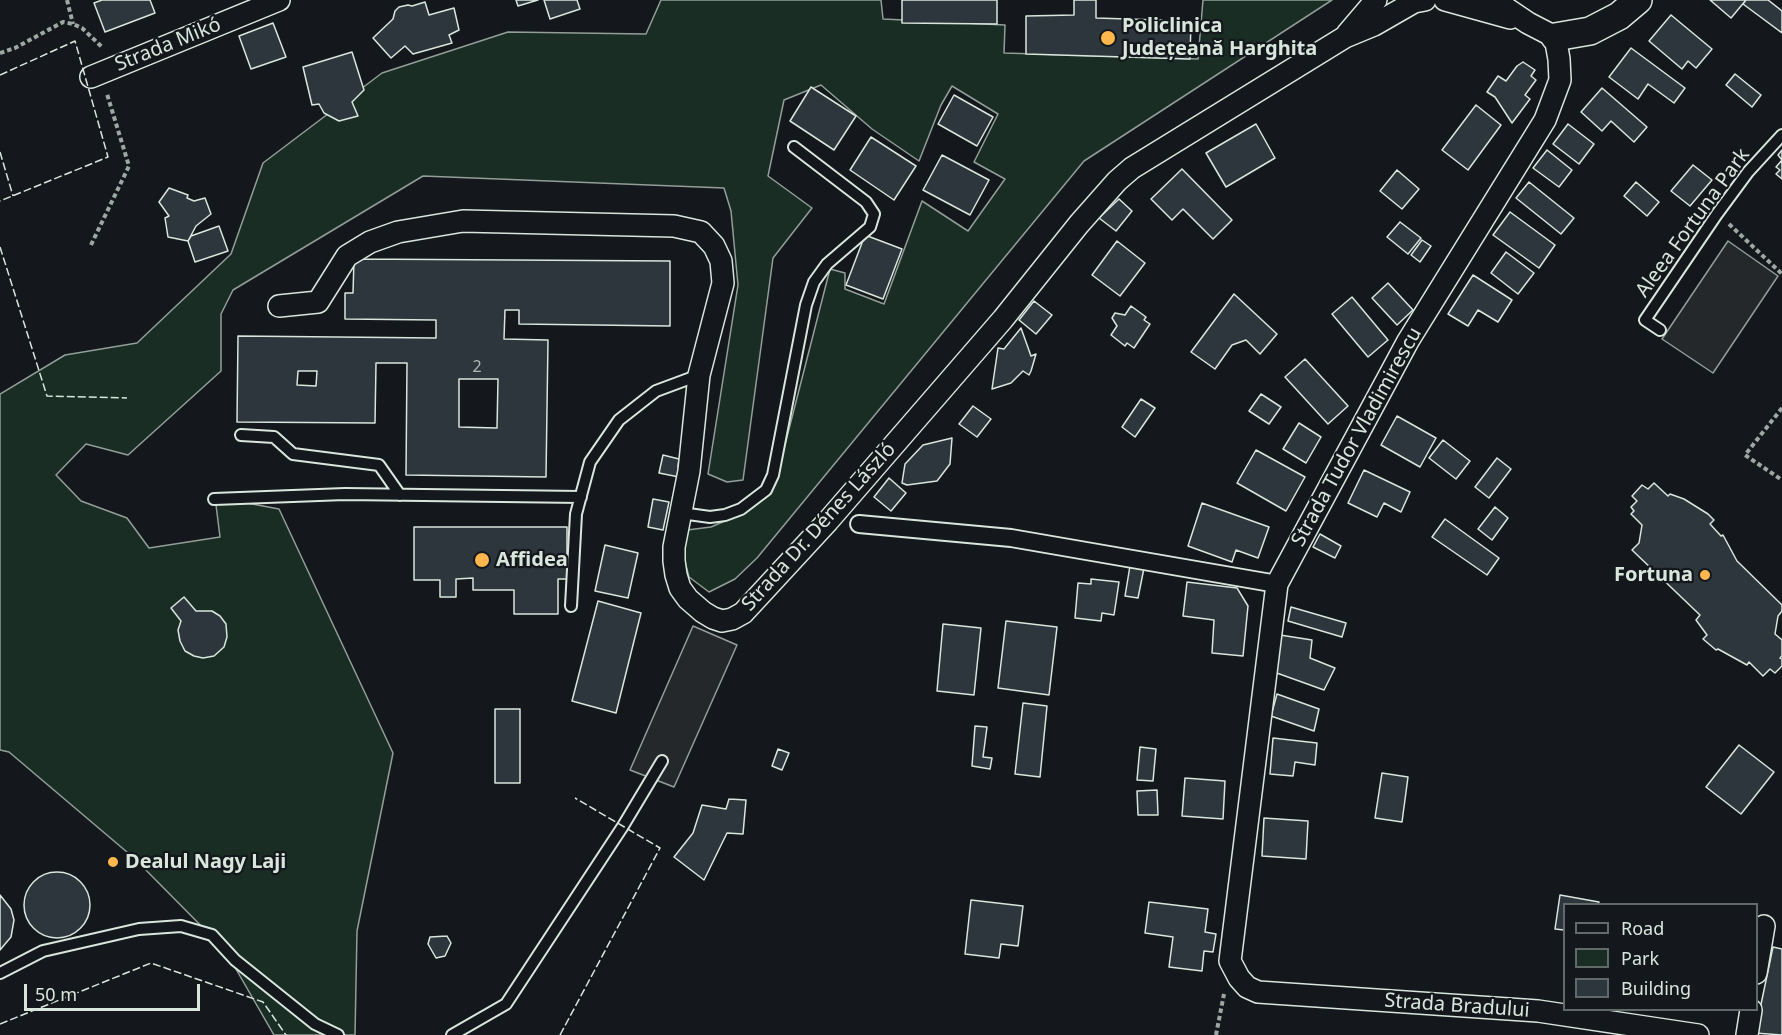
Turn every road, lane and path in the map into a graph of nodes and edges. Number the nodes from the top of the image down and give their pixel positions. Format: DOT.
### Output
graph roads {
  1 [pos="67,0"];
  2 [pos="279,0"];
  3 [pos="1376,0"];
  4 [pos="1445,0"];
  5 [pos="1494,0"];
  6 [pos="1638,0"];
  7 [pos="1416,1"];
  8 [pos="1528,23"];
  9 [pos="73,24"];
  10 [pos="1345,37"];
  11 [pos="1555,37"];
  12 [pos="0,53"];
  13 [pos="127,62"];
  14 [pos="96,75"];
  15 [pos="1782,135"];
  16 [pos="794,147"];
  17 [pos="1717,214"];
  18 [pos="91,245"];
  19 [pos="1782,274"];
  20 [pos="279,306"];
  21 [pos="1660,330"];
  22 [pos="699,375"];
  23 [pos="1782,408"];
  24 [pos="241,435"];
  25 [pos="1782,480"];
  26 [pos="400,495"];
  27 [pos="581,497"];
  28 [pos="214,499"];
  29 [pos="681,513"];
  30 [pos="860,524"];
  31 [pos="1277,584"];
  32 [pos="571,606"];
  33 [pos="662,760"];
  34 [pos="1764,926"];
  35 [pos="1230,961"];
  36 [pos="1758,961"];
  37 [pos="0,973"];
  38 [pos="1751,1011"];
  39 [pos="338,1035"];
  40 [pos="452,1035"];
  41 [pos="1216,1035"];
  42 [pos="1698,1035"];
  43 [pos="1747,1035"];
  1 -- 9 [label="path"];
  2 -- 13 [label="street, Strada Mikó"];
  3 -- 10 [label="street"];
  4 -- 8 [label="street"];
  5 -- 8 [label="street"];
  6 -- 11 [label="street"];
  7 -- 10 [label="street"];
  8 -- 11 [label="street"];
  9 -- 12 [label="path"];
  9 -- 13 [label="path"];
  10 -- 29 [label="street, Strada Dr. Dénes László"];
  11 -- 31 [label="street, Strada Tudor Vladimirescu"];
  13 -- 14 [label="street, Strada Mikó"];
  14 -- 18 [label="path"];
  15 -- 17 [label="lane, Aleea Fortuna Park"];
  16 -- 29 [label="lane"];
  17 -- 19 [label="path"];
  17 -- 21 [label="lane, Aleea Fortuna Park"];
  20 -- 22 [label="street, Strada Dr. Dénes László"];
  22 -- 27 [label="lane"];
  22 -- 29 [label="street, Strada Dr. Dénes László"];
  23 -- 25 [label="path"];
  24 -- 26 [label="lane"];
  26 -- 27 [label="lane"];
  26 -- 28 [label="lane"];
  27 -- 32 [label="lane"];
  30 -- 31 [label="street"];
  31 -- 35 [label="street, Strada Tudor Vladimirescu"];
  33 -- 40 [label="lane"];
  34 -- 36 [label="street"];
  35 -- 41 [label="path"];
  35 -- 42 [label="street, Strada Bradului"];
  37 -- 39 [label="lane"];
  38 -- 43 [label="street"];
}
